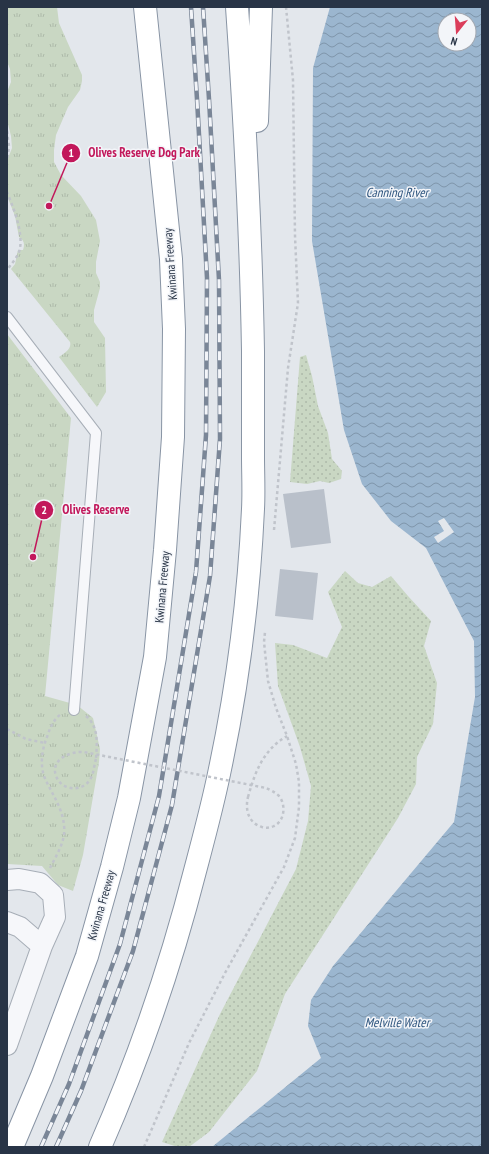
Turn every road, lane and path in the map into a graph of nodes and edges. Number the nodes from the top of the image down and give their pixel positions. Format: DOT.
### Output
graph roads {
  1 [pos="141,7"];
  2 [pos="145,7"];
  3 [pos="237,7"];
  4 [pos="261,7"];
  5 [pos="148,36"];
  6 [pos="7,131"];
  7 [pos="7,160"];
  8 [pos="7,192"];
  9 [pos="7,270"];
  10 [pos="252,298"];
  11 [pos="7,317"];
  12 [pos="74,710"];
  13 [pos="7,729"];
  14 [pos="287,736"];
  15 [pos="44,743"];
  16 [pos="7,880"];
  17 [pos="40,883"];
  18 [pos="7,922"];
  19 [pos="42,946"];
  20 [pos="7,1045"];
  21 [pos="12,1147"];
  22 [pos="100,1147"];
  1 -- 5 [label="highway"];
  2 -- 5 [label="highway, Kwinana Freeway"];
  3 -- 10 [label="highway"];
  4 -- 10 [label="highway"];
  5 -- 21 [label="highway, Kwinana Freeway"];
  6 -- 7 [label="path"];
  8 -- 9 [label="path"];
  10 -- 22 [label="highway"];
  11 -- 12 [label="lane"];
  12 -- 14 [label="path, bridge"];
  12 -- 15 [label="path"];
  13 -- 15 [label="path"];
  15 -- 17 [label="path"];
  16 -- 17 [label="street"];
  17 -- 19 [label="street"];
  18 -- 19 [label="street"];
  19 -- 20 [label="street"];
}
